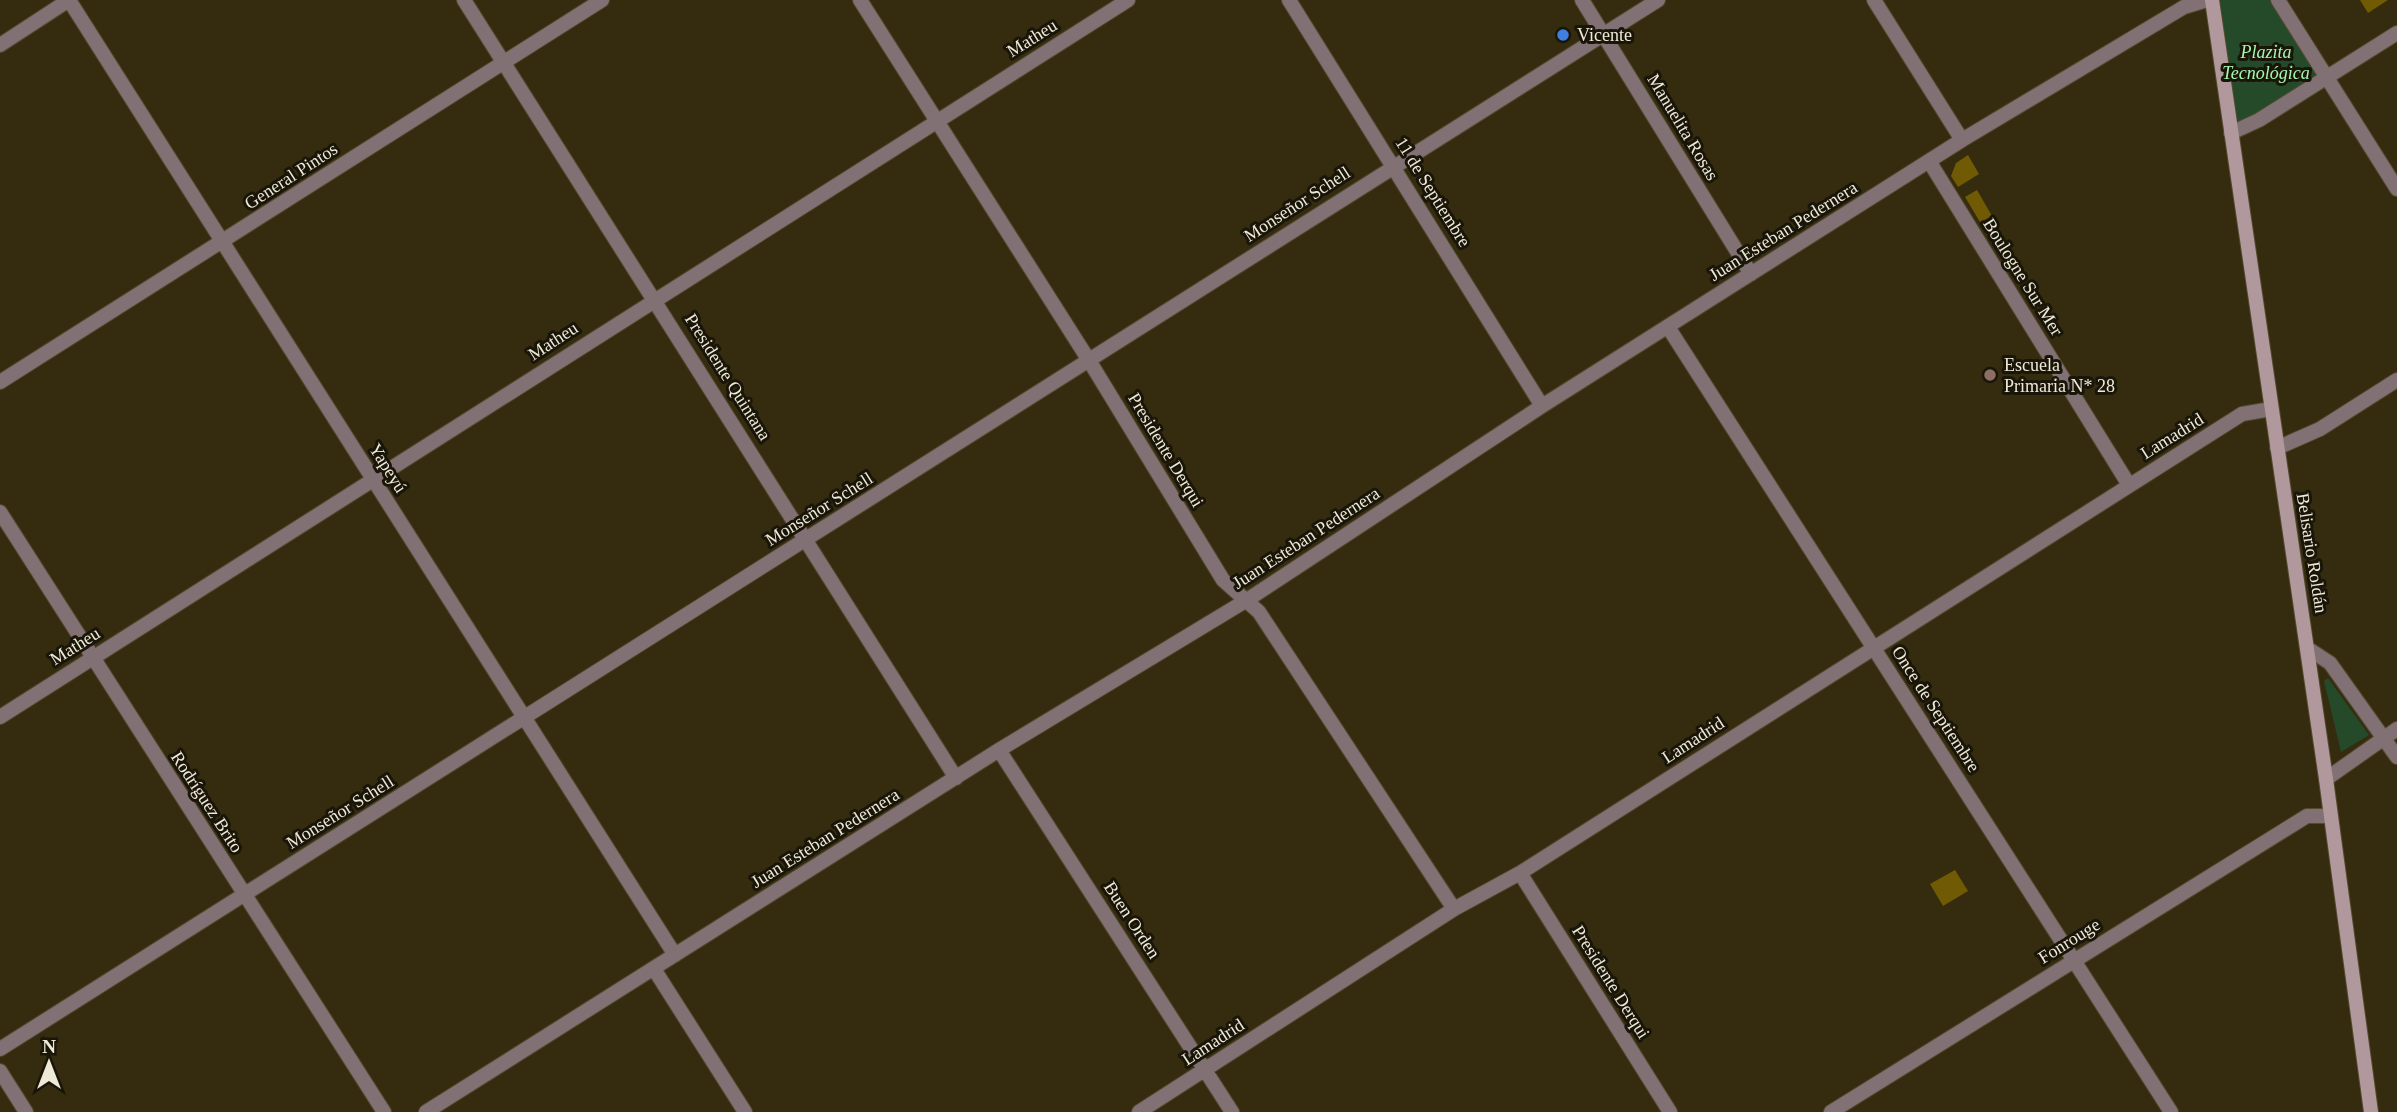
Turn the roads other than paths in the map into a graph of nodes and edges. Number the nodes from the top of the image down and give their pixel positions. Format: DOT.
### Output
graph roads {
  1 [pos="69,0"];
  2 [pos="464,0"];
  3 [pos="602,0"];
  4 [pos="860,0"];
  5 [pos="1128,0"];
  6 [pos="1289,0"];
  7 [pos="1582,0"];
  8 [pos="1658,0"];
  9 [pos="1874,0"];
  10 [pos="2210,0"];
  11 [pos="2278,0"];
  12 [pos="2397,33"];
  13 [pos="1604,34"];
  14 [pos="0,45"];
  15 [pos="504,62"];
  16 [pos="2328,78"];
  17 [pos="937,122"];
  18 [pos="2231,134"];
  19 [pos="1962,140"];
  20 [pos="1929,161"];
  21 [pos="1394,165"];
  22 [pos="2397,189"];
  23 [pos="224,242"];
  24 [pos="1751,274"];
  25 [pos="656,298"];
  26 [pos="1668,327"];
  27 [pos="1090,362"];
  28 [pos="2397,380"];
  29 [pos="0,382"];
  30 [pos="1542,406"];
  31 [pos="2271,409"];
  32 [pos="2277,448"];
  33 [pos="372,480"];
  34 [pos="2129,485"];
  35 [pos="0,512"];
  36 [pos="807,538"];
  37 [pos="1247,600"];
  38 [pos="1874,647"];
  39 [pos="2307,648"];
  40 [pos="92,658"];
  41 [pos="0,717"];
  42 [pos="525,719"];
  43 [pos="2390,733"];
  44 [pos="999,750"];
  45 [pos="2397,757"];
  46 [pos="956,778"];
  47 [pos="2326,779"];
  48 [pos="2330,816"];
  49 [pos="1520,873"];
  50 [pos="244,895"];
  51 [pos="1454,909"];
  52 [pos="676,956"];
  53 [pos="2074,960"];
  54 [pos="654,969"];
  55 [pos="0,1049"];
  56 [pos="1206,1070"];
  57 [pos="0,1071"];
  58 [pos="26,1112"];
  59 [pos="384,1112"];
  60 [pos="426,1112"];
  61 [pos="745,1112"];
  62 [pos="1139,1112"];
  63 [pos="1232,1112"];
  64 [pos="1670,1112"];
  65 [pos="1831,1112"];
  66 [pos="2171,1112"];
  67 [pos="2371,1112"];
  1 -- 14 [label="street"];
  1 -- 23 [label="street, Yapeyú"];
  2 -- 15 [label="street, Presidente Quintana"];
  3 -- 15 [label="street, General Pintos"];
  4 -- 17 [label="street, Presidente Derqui"];
  5 -- 17 [label="street, Matheu"];
  6 -- 21 [label="street, 11 de Septiembre"];
  7 -- 13 [label="street, Manuelita Rosas"];
  8 -- 13 [label="street, Monseñor Schell"];
  9 -- 19 [label="street"];
  10 -- 18 [label="street, Belisario Roldán"];
  10 -- 19 [label="street, Juan Esteban Pedernera"];
  11 -- 16 [label="street"];
  12 -- 16 [label="street"];
  13 -- 21 [label="street, Monseñor Schell"];
  13 -- 24 [label="street, Manuelita Rosas"];
  15 -- 23 [label="street, General Pintos"];
  15 -- 25 [label="street, Presidente Quintana"];
  16 -- 18 [label="street"];
  16 -- 22 [label="street"];
  17 -- 25 [label="street, Matheu"];
  17 -- 27 [label="street, Presidente Derqui"];
  18 -- 31 [label="street, Belisario Roldán"];
  19 -- 20 [label="street, Juan Esteban Pedernera"];
  20 -- 24 [label="street, Juan Esteban Pedernera"];
  20 -- 34 [label="street, Boulogne Sur Mer"];
  21 -- 27 [label="street, Monseñor Schell"];
  21 -- 30 [label="street, 11 de Septiembre"];
  23 -- 29 [label="street, General Pintos"];
  23 -- 33 [label="street, Yapeyú"];
  24 -- 26 [label="street, Juan Esteban Pedernera"];
  25 -- 33 [label="street, Matheu"];
  25 -- 36 [label="street, Presidente Quintana"];
  26 -- 30 [label="street, Juan Esteban Pedernera"];
  26 -- 38 [label="street, Once de Septiembre"];
  27 -- 36 [label="street, Monseñor Schell"];
  27 -- 37 [label="street, Presidente Derqui"];
  28 -- 32 [label="street"];
  30 -- 37 [label="street, Juan Esteban Pedernera"];
  31 -- 32 [label="street, Belisario Roldán"];
  31 -- 34 [label="street, Lamadrid"];
  32 -- 39 [label="street, Belisario Roldán"];
  33 -- 40 [label="street, Matheu"];
  33 -- 42 [label="street, Yapeyú"];
  34 -- 38 [label="street, Lamadrid"];
  35 -- 40 [label="street, Rodríguez Brito"];
  36 -- 42 [label="street, Monseñor Schell"];
  36 -- 46 [label="street, Presidente Quintana"];
  37 -- 44 [label="street, Juan Esteban Pedernera"];
  37 -- 51 [label="street, Presidente Derqui"];
  38 -- 49 [label="street, Lamadrid"];
  38 -- 53 [label="street, Once de Septiembre"];
  39 -- 43 [label="street"];
  39 -- 47 [label="street, Belisario Roldán"];
  40 -- 41 [label="street, Matheu"];
  40 -- 50 [label="street, Rodríguez Brito"];
  42 -- 50 [label="street, Monseñor Schell"];
  42 -- 52 [label="street, Yapeyú"];
  43 -- 45 [label="street"];
  43 -- 47 [label="street"];
  44 -- 46 [label="street, Juan Esteban Pedernera"];
  44 -- 56 [label="street, Buen Orden"];
  46 -- 52 [label="street, Juan Esteban Pedernera"];
  47 -- 48 [label="street, Belisario Roldán"];
  48 -- 53 [label="street, Fonrouge"];
  48 -- 67 [label="street, Belisario Roldán"];
  49 -- 51 [label="street, Lamadrid"];
  49 -- 64 [label="street, Presidente Derqui"];
  50 -- 55 [label="street, Monseñor Schell"];
  50 -- 59 [label="street, Rodríguez Brito"];
  51 -- 56 [label="street, Lamadrid"];
  52 -- 54 [label="street, Juan Esteban Pedernera"];
  53 -- 65 [label="street, Fonrouge"];
  53 -- 66 [label="street, Once de Septiembre"];
  54 -- 60 [label="street, Juan Esteban Pedernera"];
  54 -- 61 [label="street"];
  56 -- 62 [label="street, Lamadrid"];
  56 -- 63 [label="street, Buen Orden"];
  57 -- 58 [label="street"];
}
